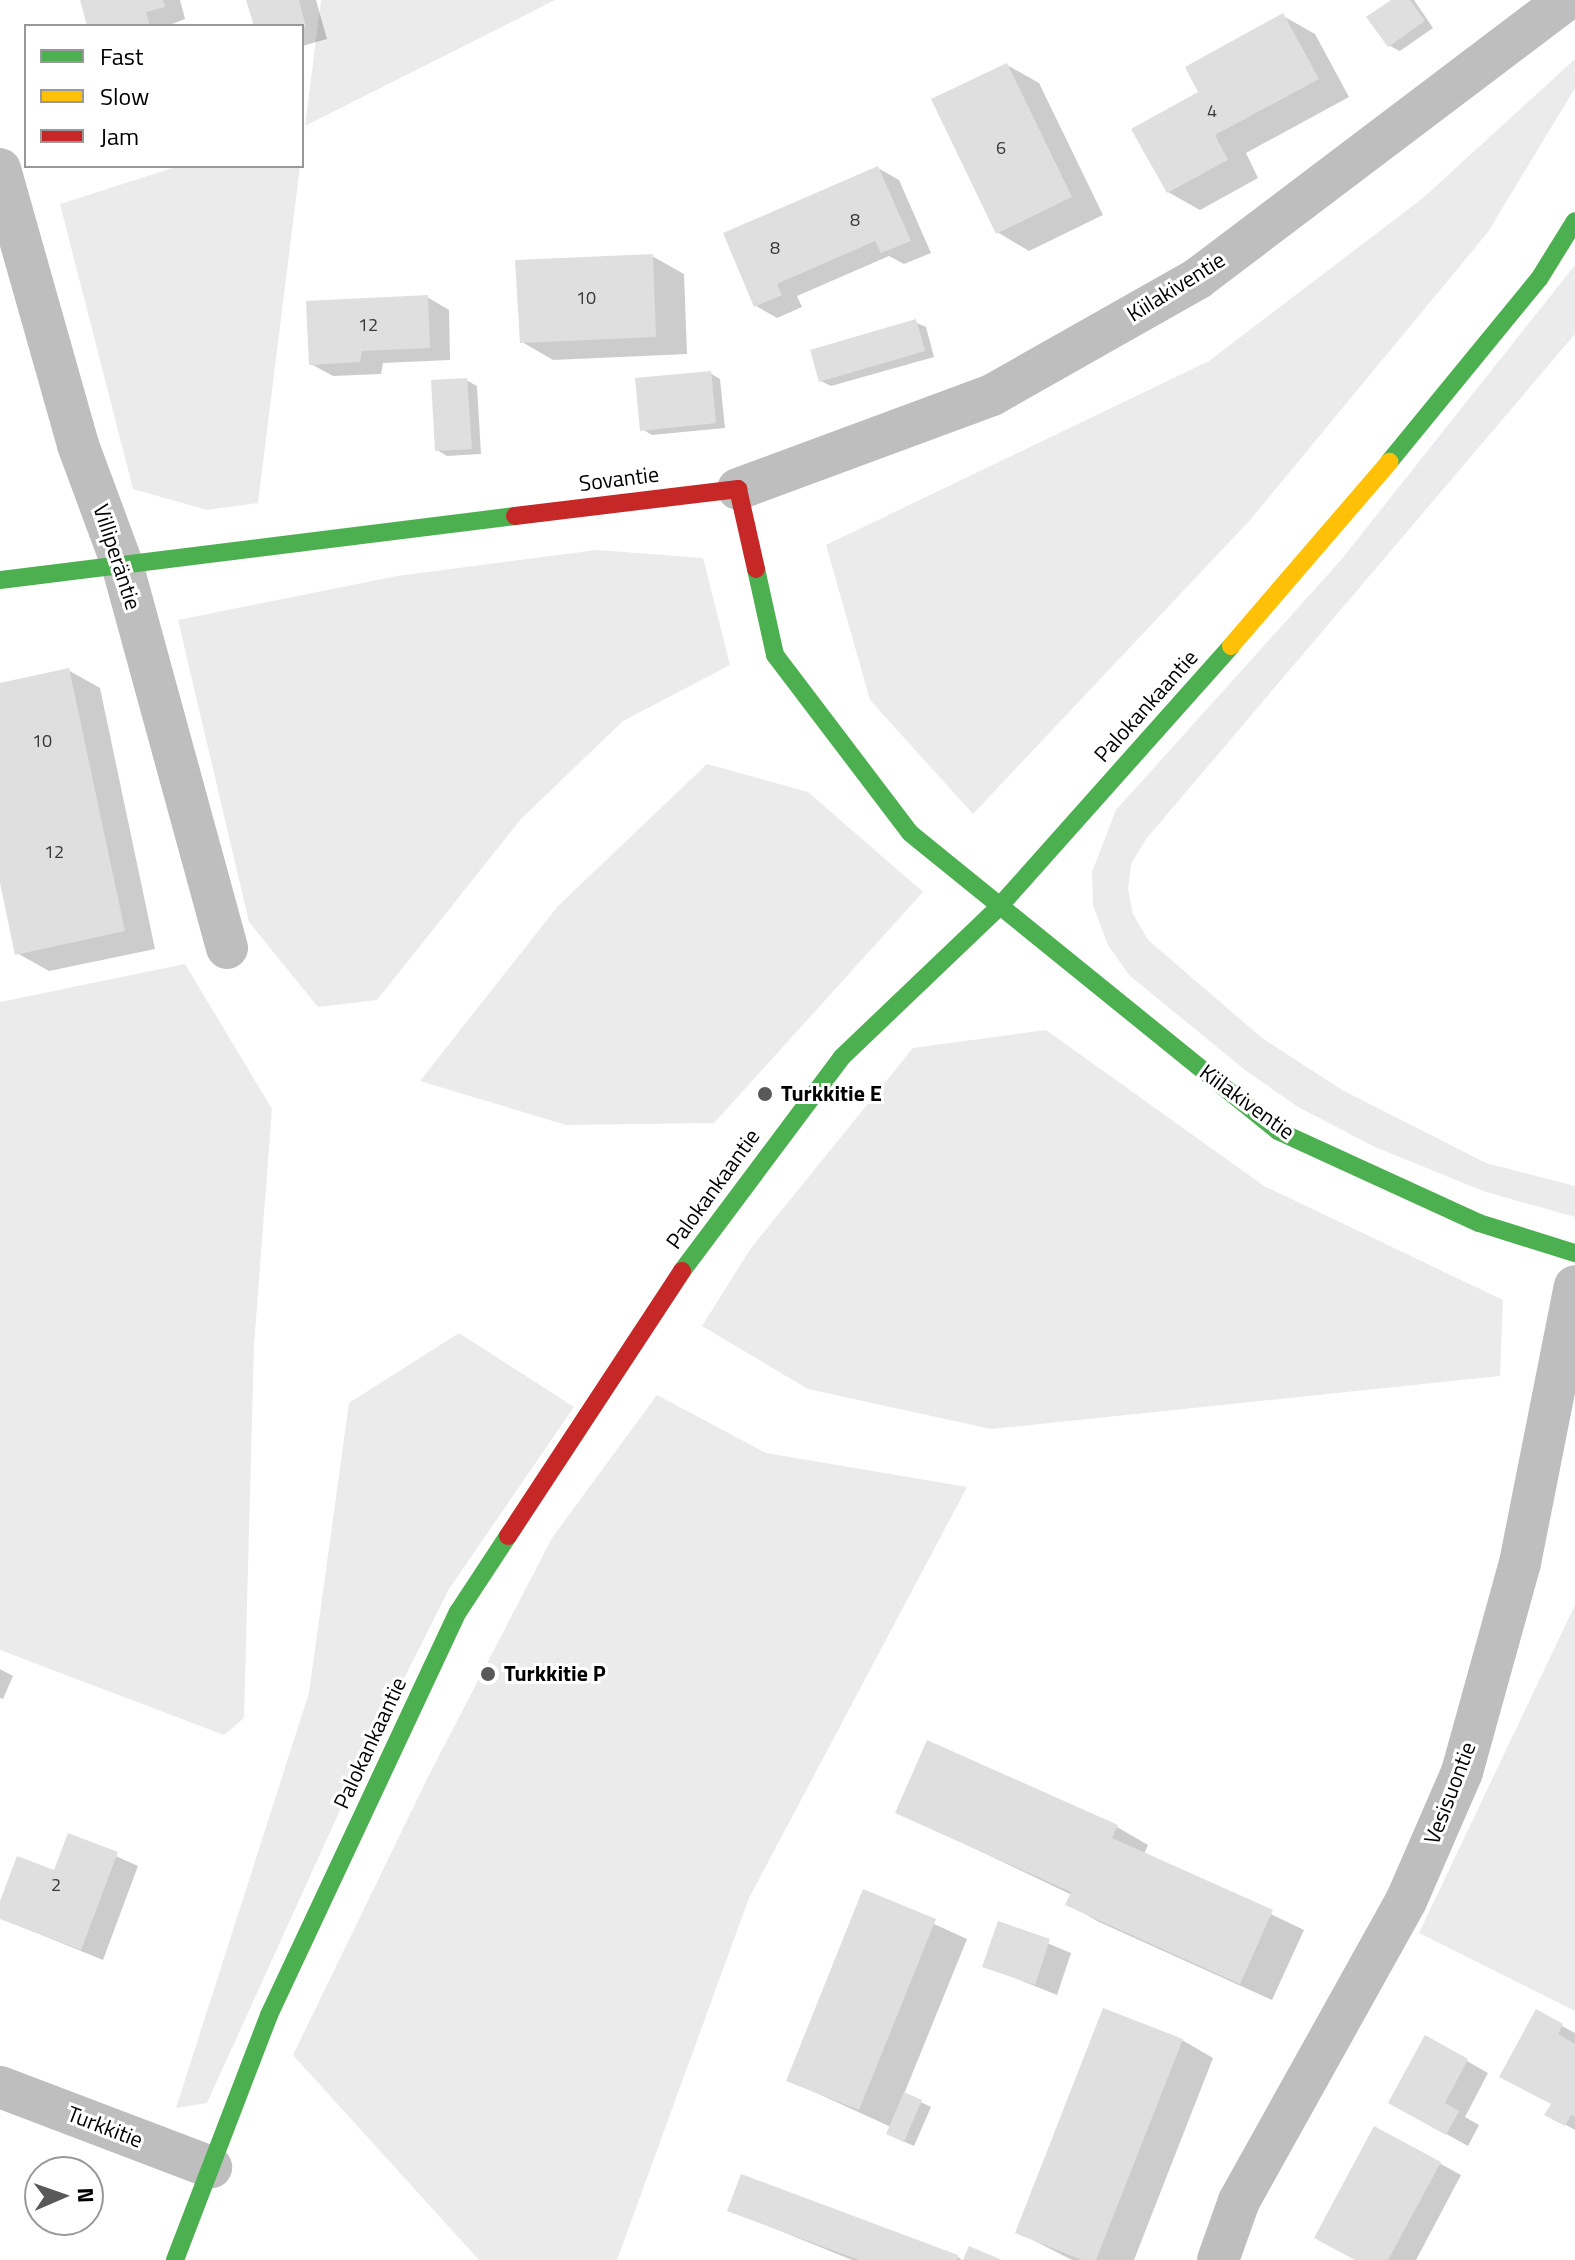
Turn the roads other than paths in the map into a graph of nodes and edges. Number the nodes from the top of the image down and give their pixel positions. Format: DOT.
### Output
graph roads {
  1 [pos="1566,0"];
  2 [pos="0,169"];
  3 [pos="1575,221"];
  4 [pos="738,489"];
  5 [pos="122,564"];
  6 [pos="0,580"];
  7 [pos="997,909"];
  8 [pos="227,948"];
  9 [pos="1575,1253"];
  10 [pos="1575,1286"];
  11 [pos="0,2087"];
  12 [pos="211,2167"];
  13 [pos="175,2260"];
  14 [pos="1218,2260"];
  1 -- 4 [label="street, Kiilakiventie"];
  2 -- 5 [label="street, Villiperäntie"];
  3 -- 7 [label="main road, Palokankaantie"];
  4 -- 5 [label="main road, Sovantie"];
  4 -- 7 [label="main road"];
  5 -- 6 [label="main road, Sovantie"];
  5 -- 8 [label="street, Villiperäntie"];
  7 -- 9 [label="main road, Kiilakiventie"];
  7 -- 12 [label="main road, Palokankaantie"];
  10 -- 14 [label="street, Vesisuontie"];
  11 -- 12 [label="street, Turkkitie"];
  12 -- 13 [label="main road, Palokankaantie"];
}
